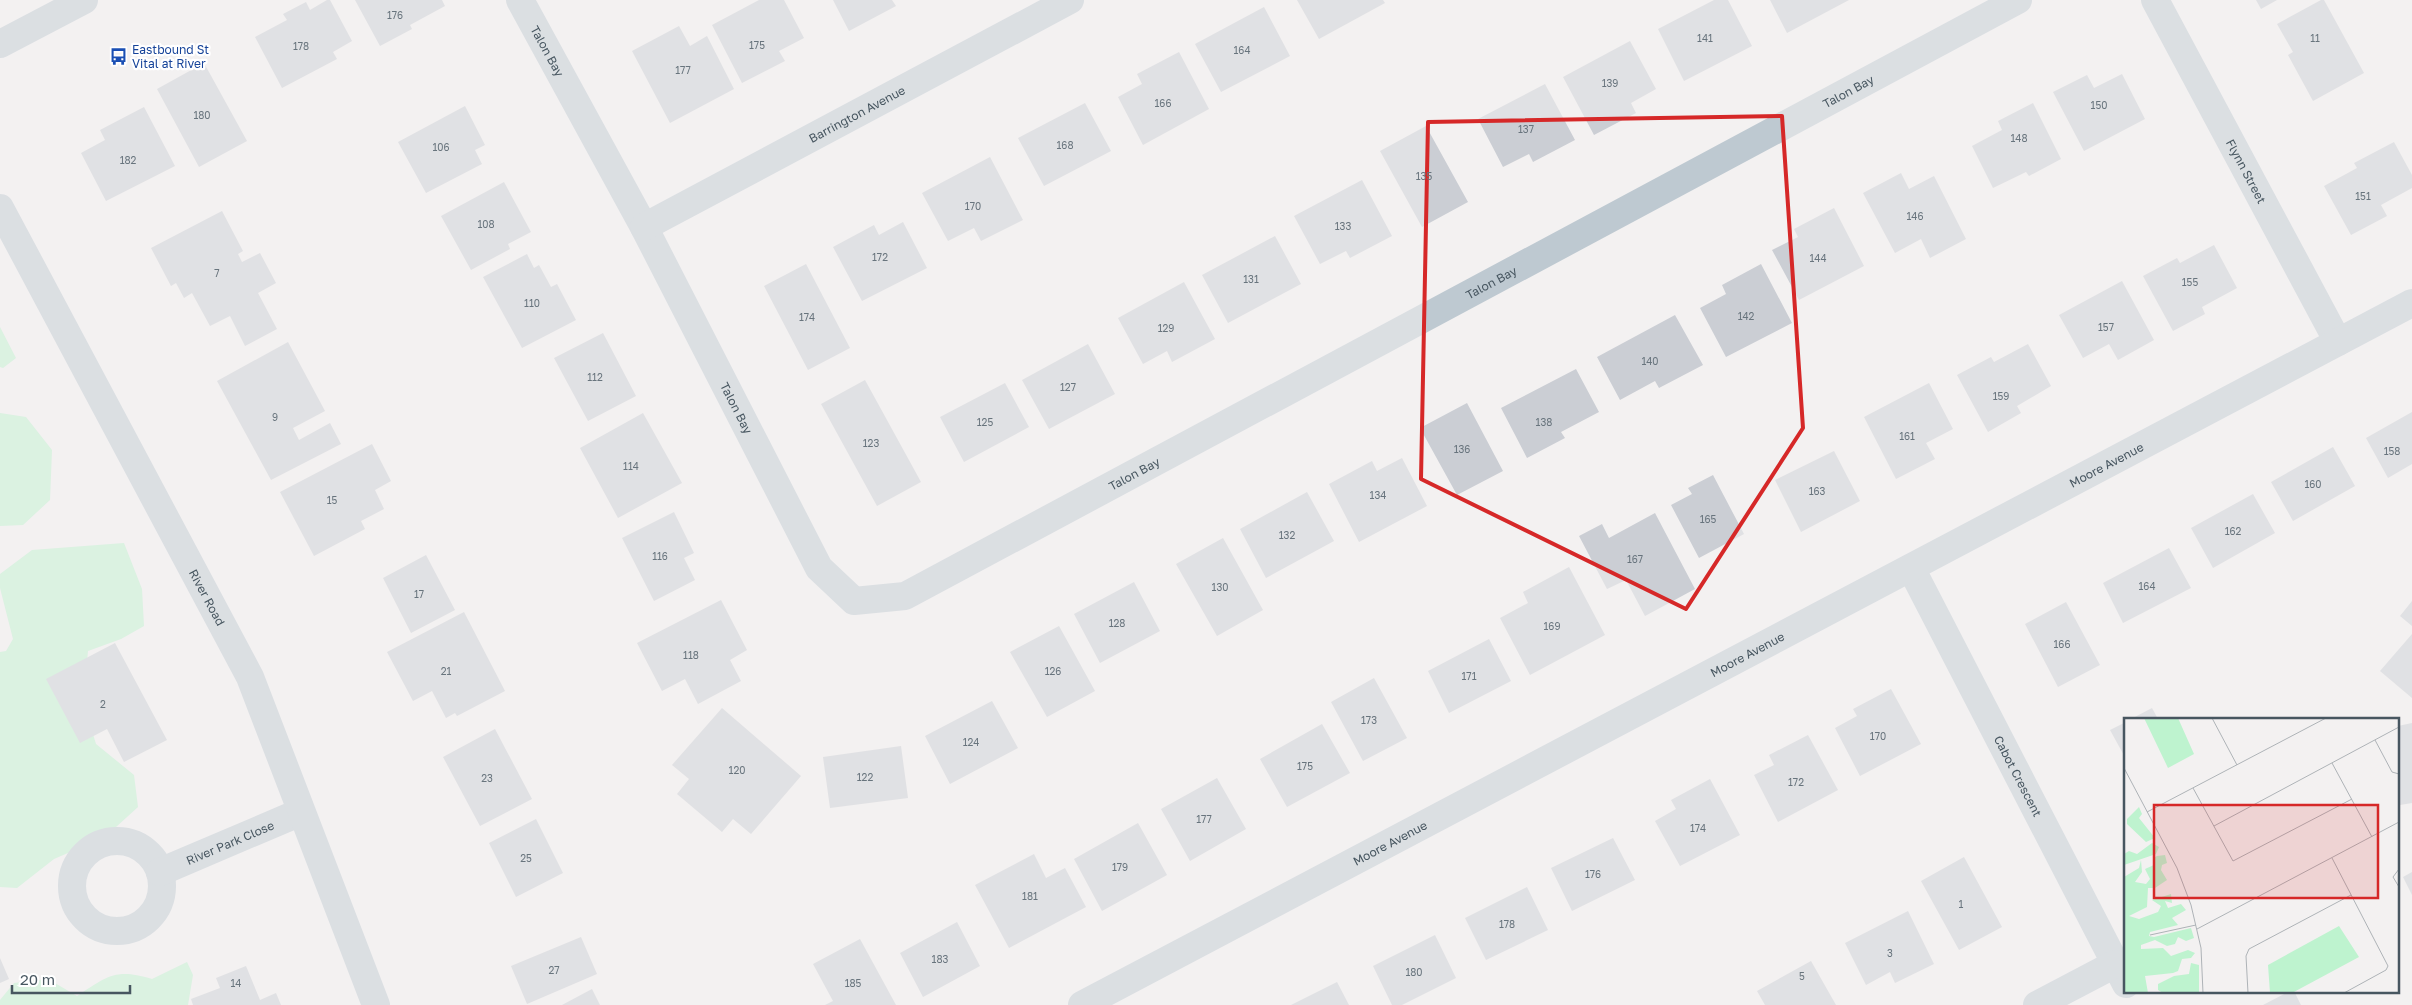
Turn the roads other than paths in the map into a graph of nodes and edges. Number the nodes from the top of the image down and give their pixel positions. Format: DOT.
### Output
graph roads {
  1 [pos="84,0"];
  2 [pos="520,0"];
  3 [pos="1070,0"];
  4 [pos="2018,0"];
  5 [pos="2155,0"];
  6 [pos="0,44"];
  7 [pos="0,208"];
  8 [pos="644,227"];
  9 [pos="2412,303"];
  10 [pos="2338,342"];
  11 [pos="1911,568"];
  12 [pos="302,812"];
  13 [pos="160,872"];
  14 [pos="2120,974"];
  15 [pos="2130,992"];
  16 [pos="376,1005"];
  17 [pos="1082,1005"];
  18 [pos="2037,1005"];
  19 [pos="2137,1005"];
  1 -- 6 [label="street"];
  2 -- 8 [label="street, Talon Bay"];
  3 -- 8 [label="street, Barrington Avenue"];
  4 -- 8 [label="street, Talon Bay"];
  5 -- 10 [label="street, Flynn Street"];
  7 -- 12 [label="street, River Road"];
  9 -- 10 [label="street, Moore Avenue"];
  10 -- 11 [label="street, Moore Avenue"];
  11 -- 14 [label="street, Cabot Crescent"];
  11 -- 17 [label="street, Moore Avenue"];
  12 -- 13 [label="street, River Park Close"];
  12 -- 16 [label="street, River Road"];
  14 -- 18 [label="street"];
  15 -- 19 [label="street"];
}
